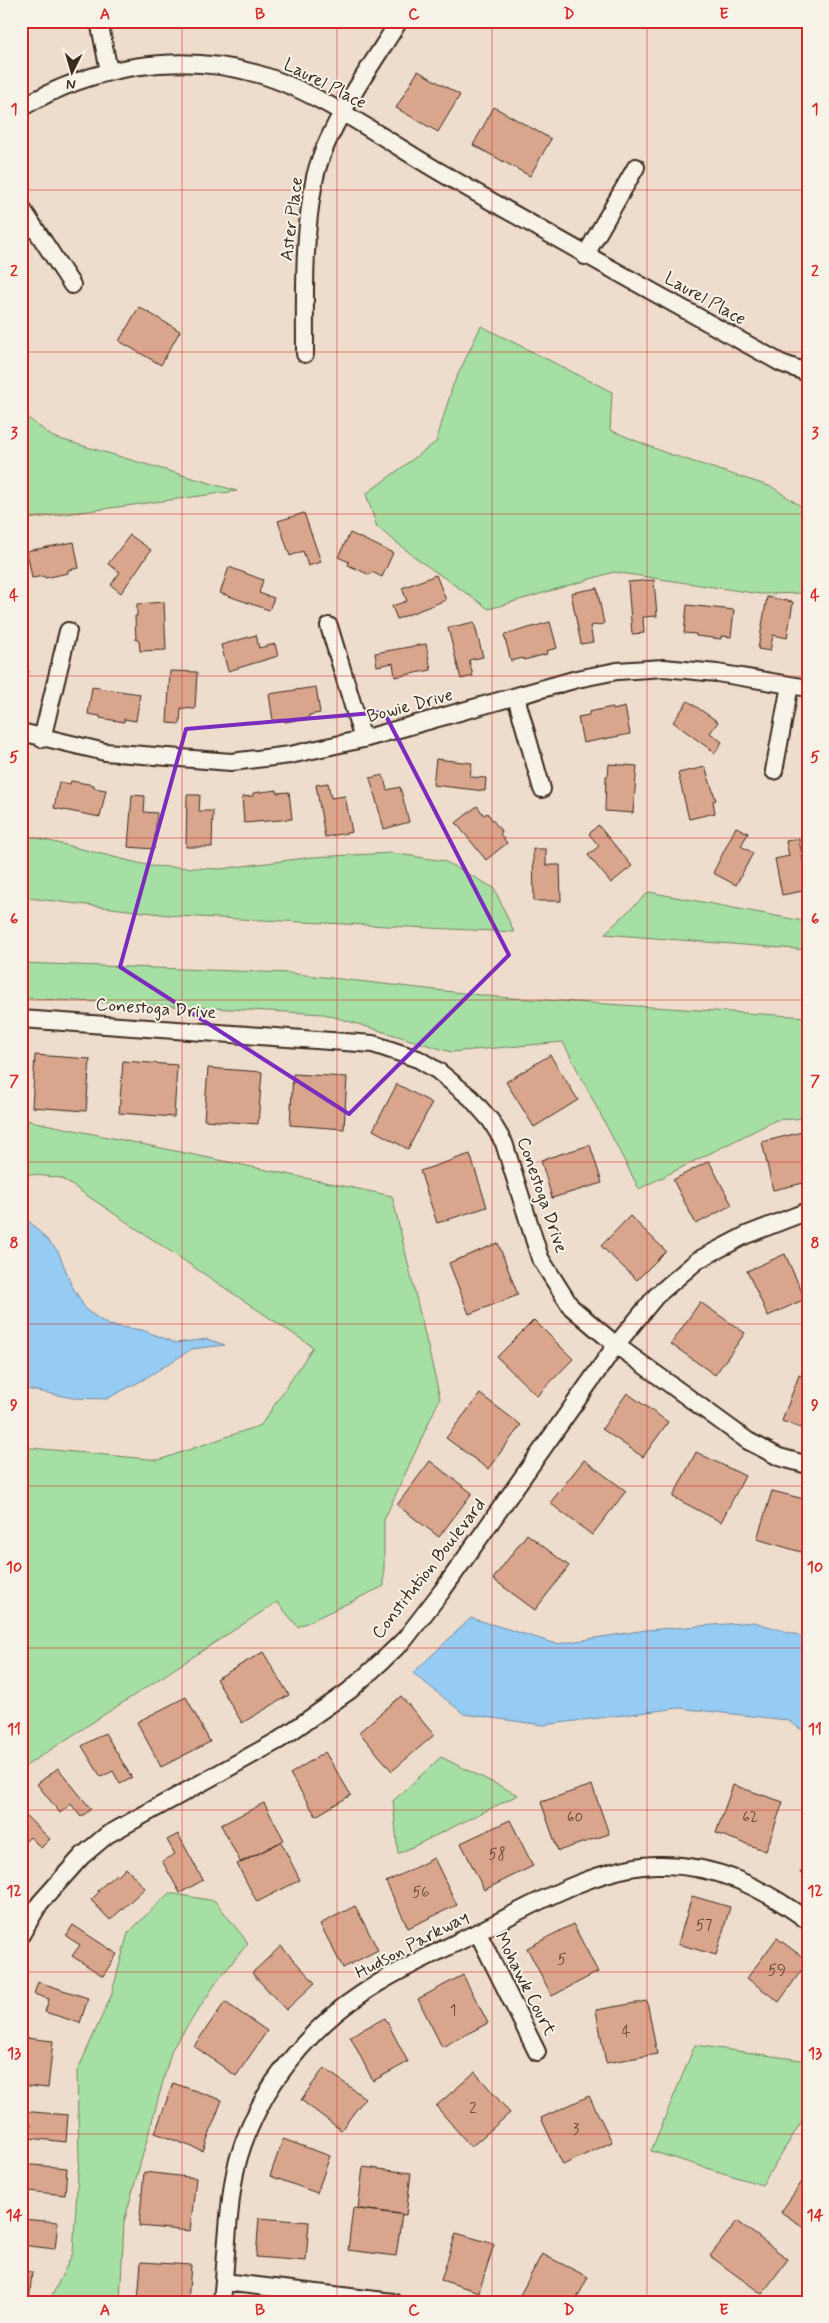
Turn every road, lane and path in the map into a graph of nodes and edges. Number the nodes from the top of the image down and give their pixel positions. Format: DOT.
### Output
graph roads {
  1 [pos="99,21"];
  2 [pos="399,21"];
  3 [pos="109,71"];
  4 [pos="21,108"];
  5 [pos="343,113"];
  6 [pos="636,166"];
  7 [pos="21,207"];
  8 [pos="585,256"];
  9 [pos="72,285"];
  10 [pos="305,354"];
  11 [pos="808,373"];
  12 [pos="329,626"];
  13 [pos="68,631"];
  14 [pos="790,685"];
  15 [pos="808,688"];
  16 [pos="516,697"];
  17 [pos="21,732"];
  18 [pos="42,739"];
  19 [pos="363,740"];
  20 [pos="774,771"];
  21 [pos="542,789"];
  22 [pos="21,1019"];
  23 [pos="808,1212"];
  24 [pos="616,1345"];
  25 [pos="808,1465"];
  26 [pos="808,1921"];
  27 [pos="478,1933"];
  28 [pos="21,1935"];
  29 [pos="537,2052"];
  30 [pos="224,2282"];
  31 [pos="222,2302"];
  32 [pos="393,2302"];
  1 -- 3 [label="street"];
  2 -- 5 [label="street, Aster Place"];
  3 -- 4 [label="street, Laurel Place"];
  3 -- 5 [label="street, Laurel Place"];
  5 -- 8 [label="street, Laurel Place"];
  5 -- 10 [label="street, Aster Place"];
  6 -- 8 [label="street"];
  7 -- 9 [label="street"];
  8 -- 11 [label="street, Laurel Place"];
  12 -- 19 [label="street"];
  13 -- 18 [label="street"];
  14 -- 15 [label="street, Bowie Drive"];
  14 -- 16 [label="street, Bowie Drive"];
  14 -- 20 [label="street"];
  16 -- 19 [label="street, Bowie Drive"];
  16 -- 21 [label="street"];
  17 -- 18 [label="street, Bowie Drive"];
  18 -- 19 [label="street, Bowie Drive"];
  22 -- 24 [label="street, Conestoga Drive"];
  23 -- 24 [label="street, Constitution Boulevard"];
  24 -- 25 [label="street, Conestoga Drive"];
  24 -- 28 [label="street, Constitution Boulevard"];
  26 -- 27 [label="street, Hudson Parkway"];
  27 -- 29 [label="street, Mohawk Court"];
  27 -- 30 [label="street, Hudson Parkway"];
  30 -- 31 [label="street, Hudson Parkway"];
  30 -- 32 [label="street"];
}
